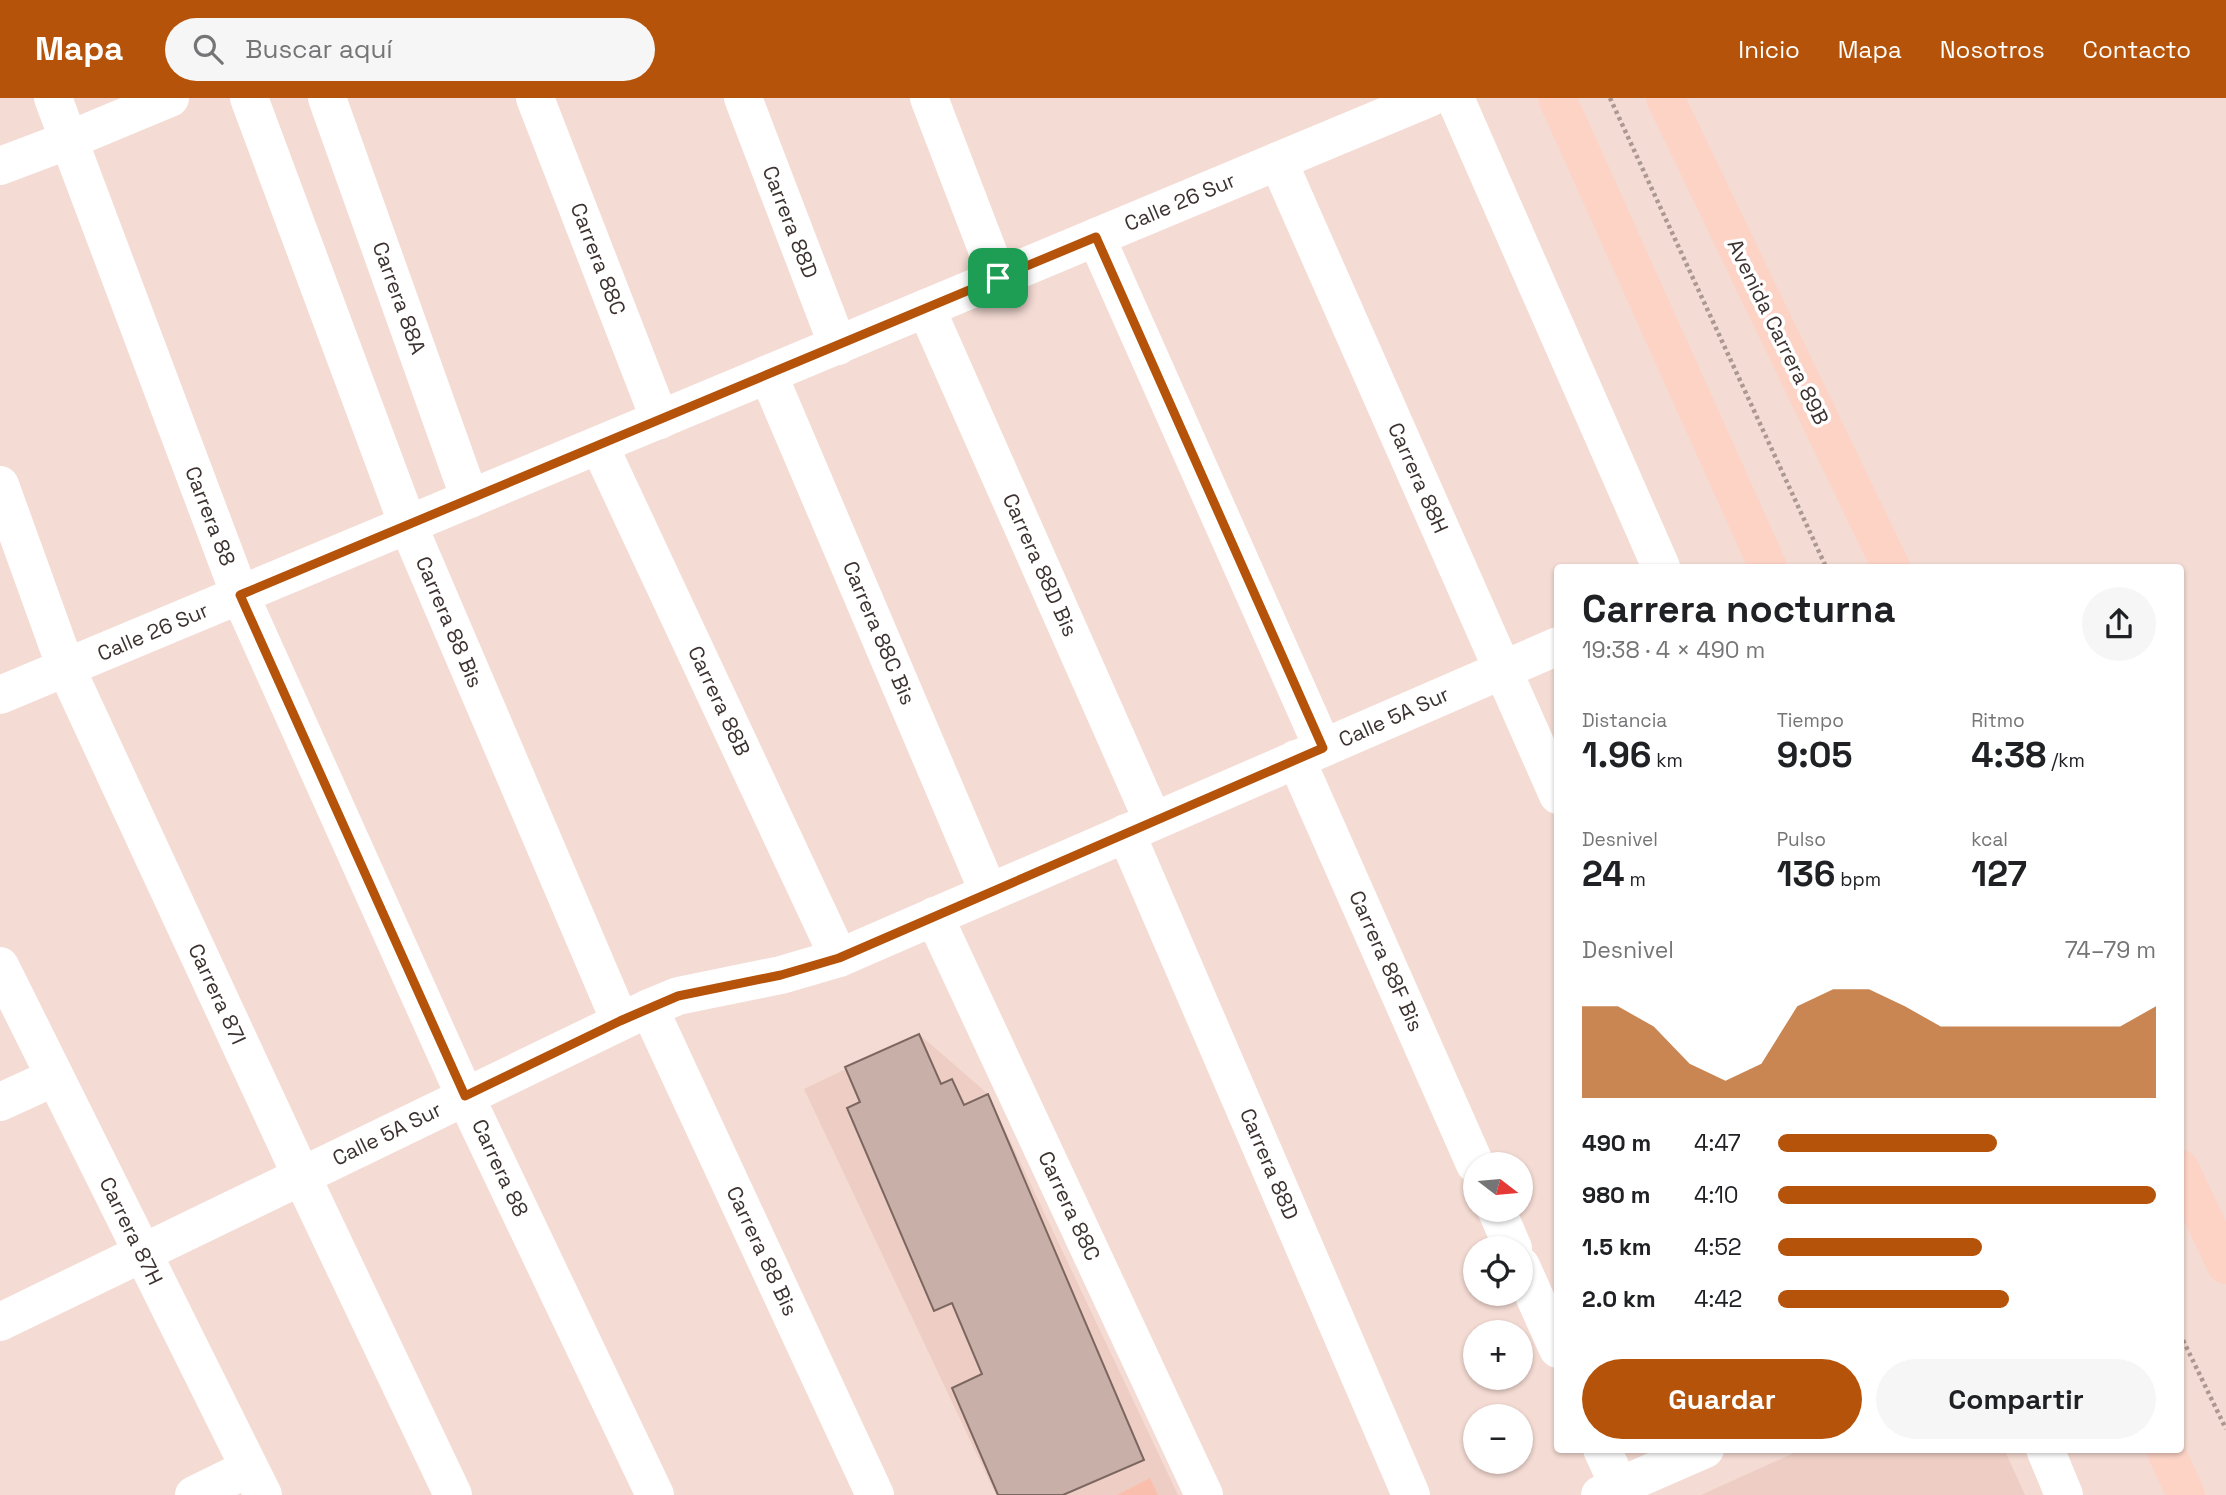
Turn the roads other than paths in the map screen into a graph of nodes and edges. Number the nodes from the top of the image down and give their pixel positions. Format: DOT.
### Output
graph roads {
  1 [pos="53,98"];
  2 [pos="170,98"];
  3 [pos="249,98"];
  4 [pos="327,98"];
  5 [pos="535,98"];
  6 [pos="743,98"];
  7 [pos="929,98"];
  8 [pos="1429,98"];
  9 [pos="1455,98"];
  10 [pos="1557,98"];
  11 [pos="1665,98"];
  12 [pos="69,140"];
  13 [pos="1278,161"];
  14 [pos="0,166"];
  15 [pos="1096,237"];
  16 [pos="998,278"];
  17 [pos="926,308"];
  18 [pos="838,346"];
  19 [pos="768,374"];
  20 [pos="660,420"];
  21 [pos="599,445"];
  22 [pos="0,485"];
  23 [pos="470,499"];
  24 [pos="408,525"];
  25 [pos="1660,564"];
  26 [pos="1767,564"];
  27 [pos="1890,564"];
  28 [pos="240,595"];
  29 [pos="1554,648"];
  30 [pos="66,668"];
  31 [pos="1502,670"];
  32 [pos="0,695"];
  33 [pos="1309,753"];
  34 [pos="1554,786"];
  35 [pos="1140,827"];
  36 [pos="989,893"];
  37 [pos="934,916"];
  38 [pos="839,958"];
  39 [pos="0,966"];
  40 [pos="635,1014"];
  41 [pos="55,1077"];
  42 [pos="465,1096"];
  43 [pos="0,1102"];
  44 [pos="1470,1152"];
  45 [pos="301,1175"];
  46 [pos="2184,1178"];
  47 [pos="142,1252"];
  48 [pos="2226,1265"];
  49 [pos="1533,1293"];
  50 [pos="0,1322"];
  51 [pos="1554,1340"];
  52 [pos="1603,1453"];
  53 [pos="1697,1453"];
  54 [pos="2048,1453"];
  55 [pos="2167,1453"];
  56 [pos="256,1482"];
  57 [pos="1614,1492"];
  58 [pos="194,1495"];
  59 [pos="453,1495"];
  60 [pos="655,1495"];
  61 [pos="875,1495"];
  62 [pos="1204,1495"];
  63 [pos="1411,1495"];
  64 [pos="2064,1495"];
  65 [pos="2186,1495"];
  1 -- 12 [label="street, Carrera 88"];
  2 -- 12 [label="street"];
  3 -- 24 [label="street, Carrera 88 Bis"];
  4 -- 23 [label="street, Carrera 88A"];
  5 -- 20 [label="street, Carrera 88C"];
  6 -- 18 [label="street, Carrera 88D"];
  7 -- 16 [label="street"];
  8 -- 13 [label="street, Calle 26 Sur"];
  9 -- 25 [label="street"];
  10 -- 26 [label="main road"];
  11 -- 27 [label="main road, Avenida Carrera 89B"];
  12 -- 14 [label="street"];
  12 -- 28 [label="street, Carrera 88"];
  13 -- 15 [label="street, Calle 26 Sur"];
  13 -- 31 [label="street, Carrera 88H"];
  15 -- 16 [label="street, Calle 26 Sur"];
  15 -- 33 [label="street, Carrera 88F Bis"];
  16 -- 17 [label="street, Calle 26 Sur"];
  17 -- 18 [label="street, Calle 26 Sur"];
  17 -- 35 [label="street, Carrera 88D Bis"];
  18 -- 19 [label="street, Calle 26 Sur"];
  19 -- 20 [label="street, Calle 26 Sur"];
  19 -- 36 [label="street, Carrera 88C Bis"];
  20 -- 21 [label="street, Calle 26 Sur"];
  21 -- 23 [label="street, Calle 26 Sur"];
  21 -- 38 [label="street, Carrera 88B"];
  22 -- 30 [label="street, Carrera 87I"];
  23 -- 24 [label="street, Calle 26 Sur"];
  24 -- 28 [label="street, Calle 26 Sur"];
  24 -- 40 [label="street, Carrera 88 Bis"];
  28 -- 30 [label="street, Calle 26 Sur"];
  28 -- 42 [label="street, Carrera 88"];
  29 -- 31 [label="street, Calle 5A Sur"];
  30 -- 32 [label="street, Calle 26 Sur"];
  30 -- 45 [label="street, Carrera 87I"];
  31 -- 33 [label="street, Calle 5A Sur"];
  31 -- 34 [label="street, Carrera 88H"];
  33 -- 35 [label="street, Calle 5A Sur"];
  33 -- 44 [label="street, Carrera 88F Bis"];
  35 -- 36 [label="street, Calle 5A Sur"];
  35 -- 63 [label="street, Carrera 88D"];
  36 -- 37 [label="street, Calle 5A Sur"];
  37 -- 38 [label="street, Calle 5A Sur"];
  37 -- 62 [label="street, Carrera 88C"];
  38 -- 40 [label="street, Calle 5A Sur"];
  39 -- 41 [label="street, Carrera 87H"];
  40 -- 42 [label="street, Calle 5A Sur"];
  40 -- 61 [label="street, Carrera 88 Bis"];
  41 -- 43 [label="street"];
  41 -- 47 [label="street, Carrera 87H"];
  42 -- 45 [label="street, Calle 5A Sur"];
  42 -- 60 [label="street, Carrera 88"];
  45 -- 47 [label="street, Calle 5A Sur"];
  45 -- 59 [label="street, Carrera 87I"];
  46 -- 48 [label="main road"];
  47 -- 50 [label="street, Calle 5A Sur"];
  47 -- 56 [label="street, Carrera 87H"];
  49 -- 51 [label="street"];
  52 -- 57 [label="street"];
  53 -- 57 [label="street"];
  54 -- 64 [label="street"];
  55 -- 65 [label="main road"];
  56 -- 58 [label="street"];
}
